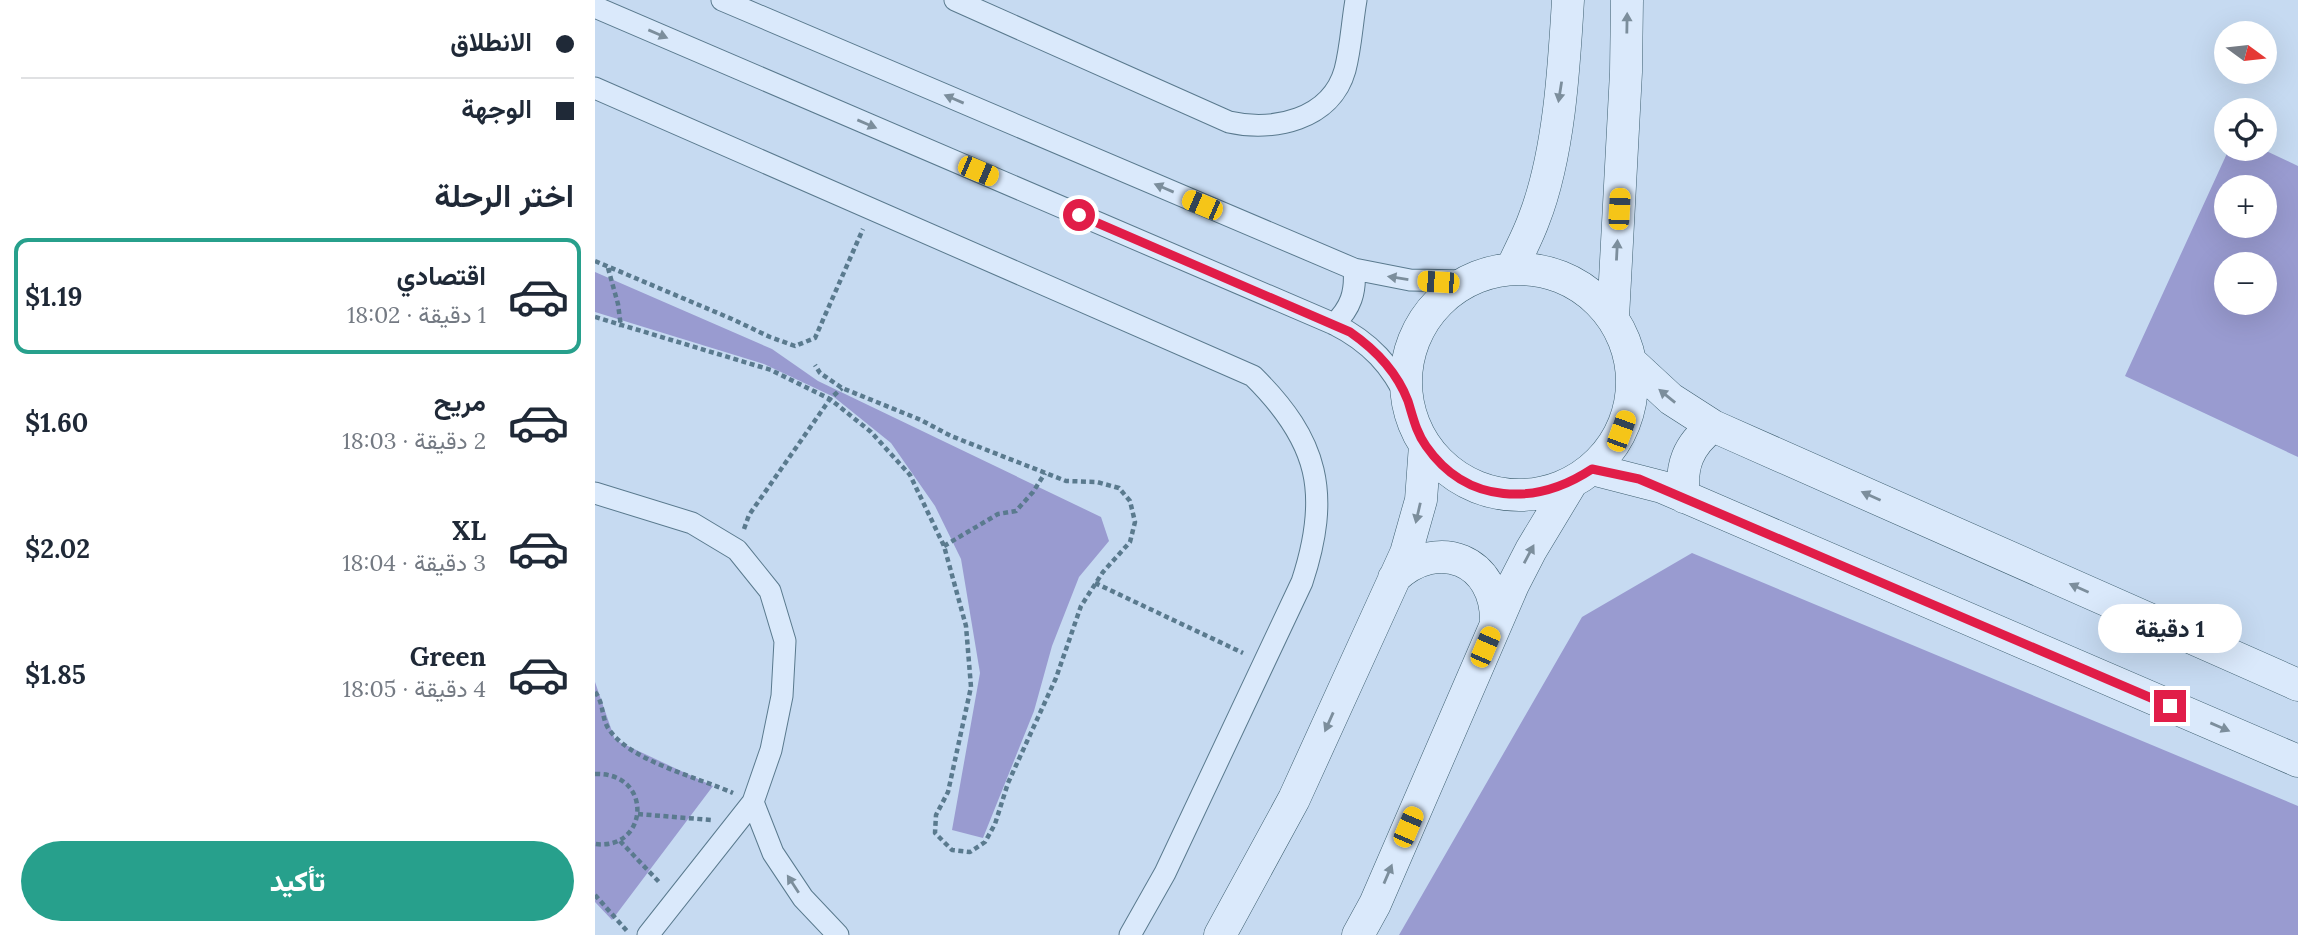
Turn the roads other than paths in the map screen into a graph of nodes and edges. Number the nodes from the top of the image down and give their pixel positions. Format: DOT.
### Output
graph roads {
  1 [pos="722,0"];
  2 [pos="955,0"];
  3 [pos="1356,0"];
  4 [pos="1568,0"];
  5 [pos="1627,0"];
  6 [pos="595,7"];
  7 [pos="595,88"];
  8 [pos="1511,268"];
  9 [pos="1354,269"];
  10 [pos="1466,281"];
  11 [pos="1613,318"];
  12 [pos="1334,324"];
  13 [pos="1631,362"];
  14 [pos="1408,401"];
  15 [pos="1713,426"];
  16 [pos="1425,445"];
  17 [pos="1582,475"];
  18 [pos="595,494"];
  19 [pos="1684,497"];
  20 [pos="1394,578"];
  21 [pos="1496,622"];
  22 [pos="2298,685"];
  23 [pos="2298,761"];
  24 [pos="753,802"];
  25 [pos="648,935"];
  26 [pos="838,935"];
  27 [pos="1131,935"];
  28 [pos="1220,935"];
  29 [pos="1358,935"];
  9 -- 1 [label="street, one-way"];
  2 -- 3 [label="street"];
  4 -- 8 [label="street, one-way"];
  11 -- 5 [label="street, one-way"];
  6 -- 12 [label="street, one-way"];
  7 -- 27 [label="street"];
  8 -- 10 [label="street"];
  8 -- 11 [label="street"];
  10 -- 9 [label="street, one-way"];
  9 -- 12 [label="street"];
  10 -- 14 [label="street"];
  11 -- 13 [label="street"];
  12 -- 14 [label="street"];
  15 -- 13 [label="street, one-way"];
  13 -- 17 [label="street"];
  14 -- 16 [label="street"];
  15 -- 19 [label="street"];
  22 -- 15 [label="street, one-way"];
  16 -- 17 [label="street"];
  16 -- 20 [label="street, one-way"];
  17 -- 19 [label="street"];
  21 -- 17 [label="street, one-way"];
  18 -- 24 [label="street"];
  19 -- 23 [label="street, one-way"];
  20 -- 21 [label="street"];
  20 -- 28 [label="street, one-way"];
  29 -- 21 [label="street, one-way"];
  24 -- 25 [label="street"];
  26 -- 24 [label="street, one-way"];
}
